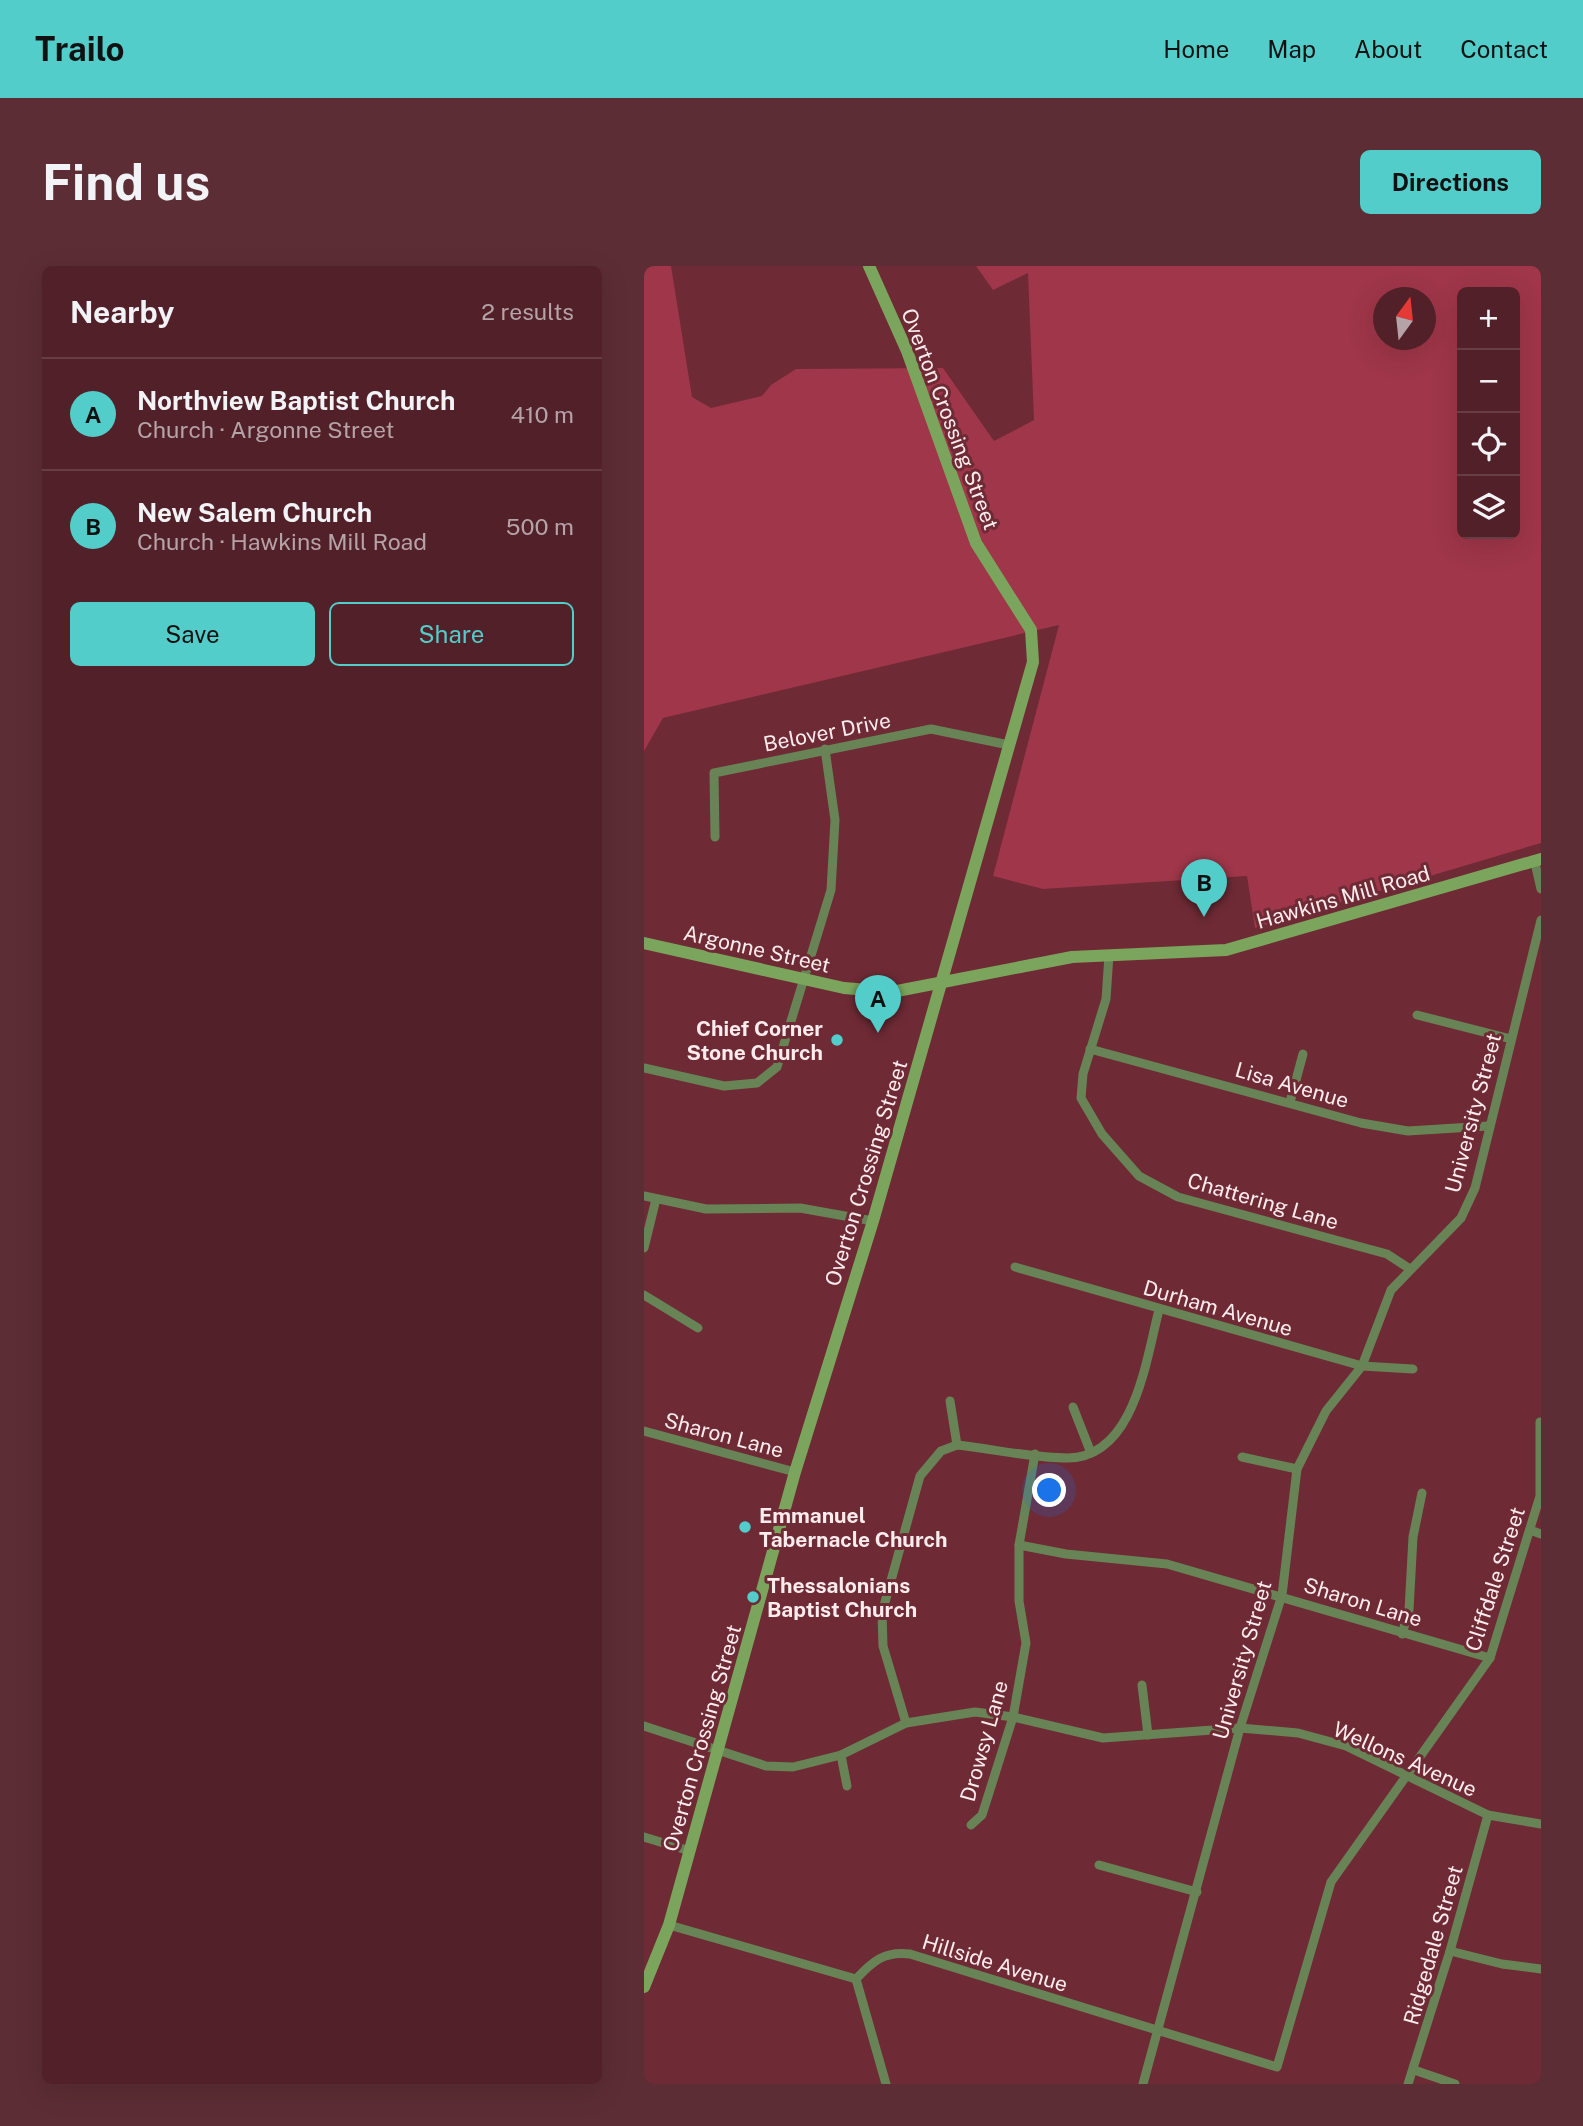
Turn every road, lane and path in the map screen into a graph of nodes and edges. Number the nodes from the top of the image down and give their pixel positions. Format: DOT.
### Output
graph roads {
  1 [pos="869,266"];
  2 [pos="1009,745"];
  3 [pos="825,749"];
  4 [pos="715,837"];
  5 [pos="1538,861"];
  6 [pos="1541,889"];
  7 [pos="1541,920"];
  8 [pos="644,943"];
  9 [pos="1109,955"];
  10 [pos="806,979"];
  11 [pos="944,980"];
  12 [pos="1417,1015"];
  13 [pos="1511,1039"];
  14 [pos="1090,1049"];
  15 [pos="1303,1054"];
  16 [pos="644,1068"];
  17 [pos="1290,1102"];
  18 [pos="1488,1126"];
  19 [pos="644,1196"];
  20 [pos="656,1199"];
  21 [pos="873,1221"];
  22 [pos="644,1248"];
  23 [pos="1015,1267"];
  24 [pos="1410,1269"];
  25 [pos="644,1295"];
  26 [pos="1159,1310"];
  27 [pos="698,1328"];
  28 [pos="1362,1366"];
  29 [pos="1413,1368"];
  30 [pos="950,1401"];
  31 [pos="1073,1407"];
  32 [pos="1540,1422"];
  33 [pos="644,1431"];
  34 [pos="957,1445"];
  35 [pos="1091,1452"];
  36 [pos="1035,1454"];
  37 [pos="1242,1457"];
  38 [pos="1297,1469"];
  39 [pos="795,1472"];
  40 [pos="1422,1493"];
  41 [pos="1530,1530"];
  42 [pos="1541,1534"];
  43 [pos="1019,1545"];
  44 [pos="1282,1595"];
  45 [pos="1402,1634"];
  46 [pos="1490,1658"];
  47 [pos="1142,1685"];
  48 [pos="1013,1717"];
  49 [pos="906,1723"];
  50 [pos="644,1726"];
  51 [pos="1240,1728"];
  52 [pos="1148,1735"];
  53 [pos="720,1751"];
  54 [pos="841,1755"];
  55 [pos="1405,1777"];
  56 [pos="847,1786"];
  57 [pos="1488,1815"];
  58 [pos="1541,1824"];
  59 [pos="971,1825"];
  60 [pos="644,1837"];
  61 [pos="690,1850"];
  62 [pos="1099,1865"];
  63 [pos="1197,1892"];
  64 [pos="669,1925"];
  65 [pos="1450,1951"];
  66 [pos="1541,1969"];
  67 [pos="856,1979"];
  68 [pos="644,1987"];
  69 [pos="1160,2032"];
  70 [pos="1277,2067"];
  71 [pos="1414,2070"];
  72 [pos="886,2084"];
  73 [pos="1143,2084"];
  74 [pos="1408,2084"];
  75 [pos="1455,2084"];
  1 -- 2 [label="street, Overton Crossing Street"];
  2 -- 3 [label="street, Belover Drive"];
  2 -- 11 [label="street, Overton Crossing Street"];
  3 -- 4 [label="street, Belover Drive"];
  3 -- 10 [label="street"];
  5 -- 6 [label="street"];
  5 -- 9 [label="street, Hawkins Mill Road"];
  7 -- 13 [label="street, University Street"];
  8 -- 10 [label="street, Argonne Street"];
  9 -- 11 [label="street, Hawkins Mill Road"];
  9 -- 14 [label="street, Chattering Lane"];
  10 -- 11 [label="street, Argonne Street"];
  10 -- 16 [label="street"];
  11 -- 21 [label="street, Overton Crossing Street"];
  12 -- 13 [label="street"];
  13 -- 18 [label="street, University Street"];
  14 -- 17 [label="street, Lisa Avenue"];
  14 -- 24 [label="street, Chattering Lane"];
  15 -- 17 [label="street"];
  17 -- 18 [label="street, Lisa Avenue"];
  18 -- 24 [label="street, University Street"];
  19 -- 20 [label="street"];
  20 -- 21 [label="street"];
  20 -- 22 [label="street"];
  21 -- 39 [label="street, Overton Crossing Street"];
  23 -- 26 [label="street, Durham Avenue"];
  24 -- 28 [label="street, University Street"];
  25 -- 27 [label="street"];
  26 -- 28 [label="street, Durham Avenue"];
  26 -- 35 [label="street"];
  28 -- 29 [label="street, Durham Avenue"];
  28 -- 38 [label="street, University Street"];
  30 -- 34 [label="street"];
  31 -- 35 [label="street"];
  32 -- 41 [label="street, Cliffdale Street"];
  33 -- 39 [label="street, Sharon Lane"];
  34 -- 36 [label="street"];
  34 -- 49 [label="street"];
  35 -- 36 [label="street"];
  36 -- 43 [label="street, Drowsy Lane"];
  37 -- 38 [label="street"];
  38 -- 44 [label="street, University Street"];
  39 -- 53 [label="street, Overton Crossing Street"];
  40 -- 45 [label="street"];
  41 -- 42 [label="street"];
  41 -- 46 [label="street, Cliffdale Street"];
  43 -- 44 [label="street, Sharon Lane"];
  43 -- 48 [label="street, Drowsy Lane"];
  44 -- 45 [label="street, Sharon Lane"];
  44 -- 51 [label="street, University Street"];
  45 -- 46 [label="street, Sharon Lane"];
  46 -- 55 [label="street, Cliffdale Street"];
  47 -- 52 [label="street"];
  48 -- 49 [label="street, Wellons Avenue"];
  48 -- 52 [label="street, Wellons Avenue"];
  48 -- 59 [label="street, Drowsy Lane"];
  49 -- 54 [label="street, Wellons Avenue"];
  50 -- 53 [label="street, Wellons Avenue"];
  51 -- 52 [label="street, Wellons Avenue"];
  51 -- 55 [label="street, Wellons Avenue"];
  51 -- 63 [label="street, University Street"];
  53 -- 54 [label="street, Wellons Avenue"];
  53 -- 61 [label="street, Overton Crossing Street"];
  54 -- 56 [label="street"];
  55 -- 57 [label="street, Wellons Avenue"];
  55 -- 70 [label="street, Cliffdale Street"];
  57 -- 58 [label="street, Wellons Avenue"];
  57 -- 65 [label="street, Ridgedale Street"];
  60 -- 61 [label="street"];
  61 -- 64 [label="street, Overton Crossing Street"];
  62 -- 63 [label="street"];
  63 -- 69 [label="street, University Street"];
  64 -- 67 [label="street"];
  64 -- 68 [label="street, Overton Crossing Street"];
  65 -- 66 [label="street"];
  65 -- 71 [label="street, Ridgedale Street"];
  67 -- 69 [label="street, Hillside Avenue"];
  67 -- 72 [label="street"];
  69 -- 70 [label="street, Hillside Avenue"];
  69 -- 73 [label="street, University Street"];
  71 -- 74 [label="street, Ridgedale Street"];
  71 -- 75 [label="street"];
}
